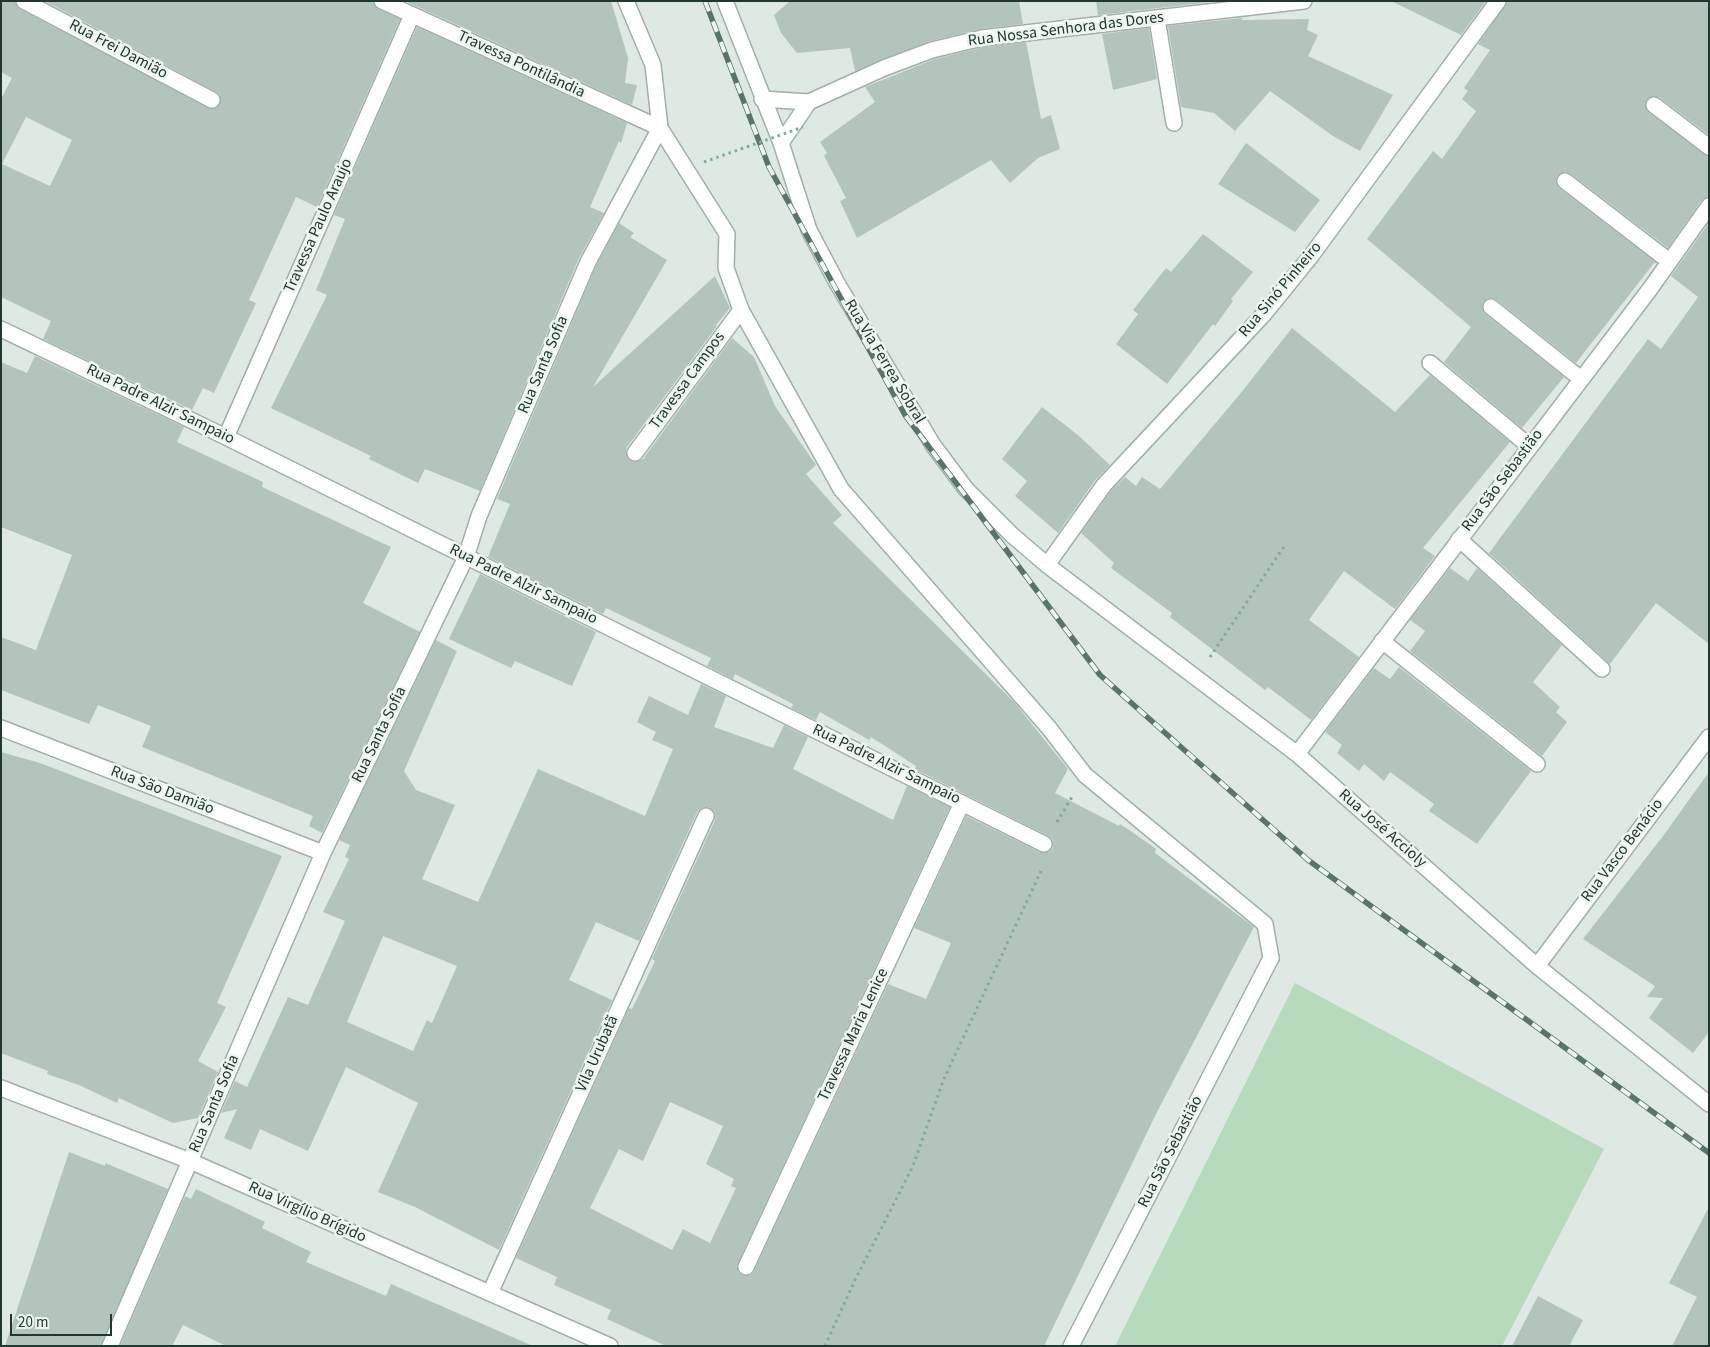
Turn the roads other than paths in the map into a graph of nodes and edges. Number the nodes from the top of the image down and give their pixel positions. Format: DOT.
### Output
graph roads {
  1 [pos="24,1"];
  2 [pos="382,1"];
  3 [pos="626,1"];
  4 [pos="725,1"];
  5 [pos="1304,1"];
  6 [pos="1498,1"];
  7 [pos="412,15"];
  8 [pos="1157,19"];
  9 [pos="762,99"];
  10 [pos="212,100"];
  11 [pos="809,102"];
  12 [pos="1654,105"];
  13 [pos="1174,124"];
  14 [pos="660,128"];
  15 [pos="781,143"];
  16 [pos="1709,147"];
  17 [pos="1565,181"];
  18 [pos="1709,206"];
  19 [pos="1669,261"];
  20 [pos="1491,307"];
  21 [pos="741,310"];
  22 [pos="1,329"];
  23 [pos="1430,364"];
  24 [pos="1580,379"];
  25 [pos="226,437"];
  26 [pos="1529,446"];
  27 [pos="635,453"];
  28 [pos="1459,539"];
  29 [pos="466,557"];
  30 [pos="1048,564"];
  31 [pos="1382,641"];
  32 [pos="1602,669"];
  33 [pos="1,728"];
  34 [pos="1709,737"];
  35 [pos="1297,754"];
  36 [pos="1537,764"];
  37 [pos="962,803"];
  38 [pos="706,816"];
  39 [pos="1044,844"];
  40 [pos="323,853"];
  41 [pos="1537,966"];
  42 [pos="1,1088"];
  43 [pos="1709,1104"];
  44 [pos="190,1161"];
  45 [pos="746,1267"];
  46 [pos="490,1293"];
  47 [pos="110,1346"];
  48 [pos="610,1346"];
  49 [pos="1071,1346"];
  1 -- 10 [label="street, Rua Frei Damião"];
  2 -- 7 [label="street, Travessa Pontilândia"];
  3 -- 14 [label="street"];
  4 -- 9 [label="street, Rua Via Ferrea Sobral"];
  5 -- 8 [label="street, Rua Nossa Senhora das Dores"];
  6 -- 30 [label="street, Rua Sinó Pinheiro"];
  7 -- 14 [label="street, Travessa Pontilândia"];
  7 -- 25 [label="street, Travessa Paulo Araujo"];
  8 -- 11 [label="street, Rua Nossa Senhora das Dores"];
  8 -- 13 [label="street"];
  9 -- 11 [label="street, Rua Nossa Senhora das Dores"];
  9 -- 15 [label="street, Rua Via Ferrea Sobral"];
  11 -- 15 [label="street"];
  12 -- 16 [label="street"];
  14 -- 21 [label="street"];
  14 -- 29 [label="street, Rua Santa Sofia"];
  15 -- 30 [label="street, Rua Via Ferrea Sobral"];
  17 -- 19 [label="street"];
  18 -- 19 [label="street, Rua São Sebastião"];
  19 -- 24 [label="street, Rua São Sebastião"];
  20 -- 24 [label="street"];
  21 -- 27 [label="street, Travessa Campos"];
  21 -- 49 [label="street, Rua São Sebastião"];
  22 -- 25 [label="street, Rua Padre Alzir Sampaio"];
  23 -- 26 [label="street"];
  24 -- 26 [label="street, Rua São Sebastião"];
  25 -- 29 [label="street, Rua Padre Alzir Sampaio"];
  26 -- 28 [label="street, Rua São Sebastião"];
  28 -- 31 [label="street, Rua São Sebastião"];
  28 -- 32 [label="street"];
  29 -- 37 [label="street, Rua Padre Alzir Sampaio"];
  29 -- 40 [label="street, Rua Santa Sofia"];
  30 -- 35 [label="street, Rua José Accioly"];
  31 -- 35 [label="street, Rua São Sebastião"];
  31 -- 36 [label="street"];
  33 -- 40 [label="street, Rua São Damião"];
  34 -- 41 [label="street, Rua Vasco Benácio"];
  35 -- 41 [label="street, Rua José Accioly"];
  37 -- 39 [label="street, Rua Padre Alzir Sampaio"];
  37 -- 45 [label="street, Travessa Maria Lenice"];
  38 -- 46 [label="street, Vila Urubatã"];
  40 -- 44 [label="street, Rua Santa Sofia"];
  41 -- 43 [label="street, Rua José Accioly"];
  42 -- 44 [label="street, Rua Virgílio Brígido"];
  44 -- 46 [label="street, Rua Virgílio Brígido"];
  44 -- 47 [label="street, Rua Santa Sofia"];
  46 -- 48 [label="street, Rua Virgílio Brígido"];
}
